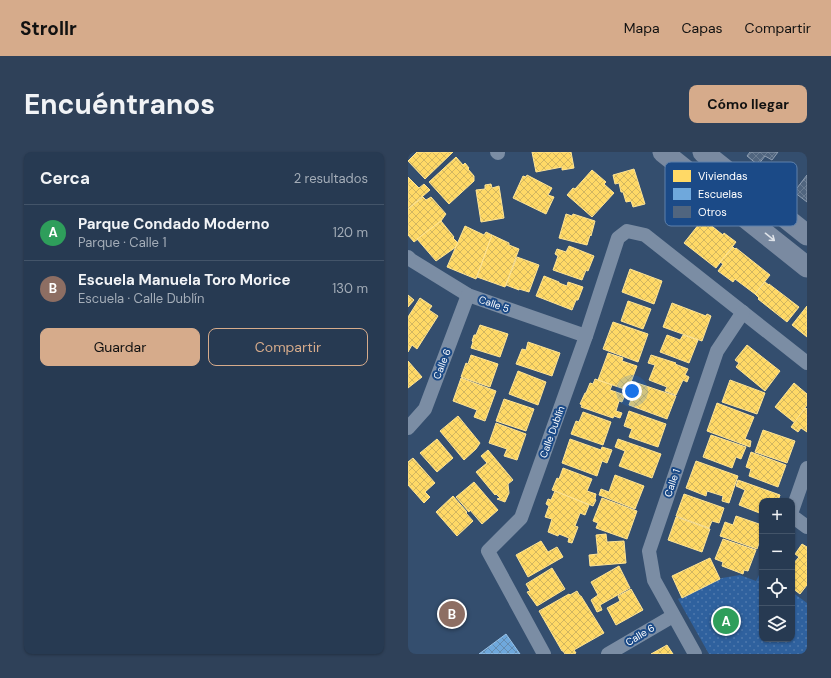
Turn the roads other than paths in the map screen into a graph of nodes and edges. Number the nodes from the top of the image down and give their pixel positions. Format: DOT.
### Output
graph roads {
  1 [pos="663,152"];
  2 [pos="703,152"];
  3 [pos="676,162"];
  4 [pos="716,162"];
  5 [pos="756,226"];
  6 [pos="796,226"];
  7 [pos="807,235"];
  8 [pos="408,257"];
  9 [pos="807,267"];
  10 [pos="468,295"];
  11 [pos="744,312"];
  12 [pos="586,336"];
  13 [pos="807,363"];
  14 [pos="408,428"];
  15 [pos="807,468"];
  16 [pos="795,503"];
  17 [pos="795,518"];
  18 [pos="807,527"];
  19 [pos="672,616"];
  20 [pos="544,654"];
  21 [pos="608,654"];
  22 [pos="695,654"];
  1 -- 3 [label="main road, one-way"];
  2 -- 4 [label="main road"];
  5 -- 9 [label="main road, one-way"];
  6 -- 7 [label="main road"];
  8 -- 10 [label="street, Calle 5"];
  10 -- 12 [label="street, Calle 5"];
  10 -- 14 [label="street, Calle 6"];
  11 -- 12 [label="street, Calle Dublín"];
  11 -- 13 [label="street"];
  11 -- 19 [label="street, Calle 1"];
  12 -- 20 [label="street, Calle Dublín"];
  15 -- 16 [label="street"];
  17 -- 18 [label="street"];
  19 -- 21 [label="street, Calle 6"];
  19 -- 22 [label="street, Calle 1"];
}
